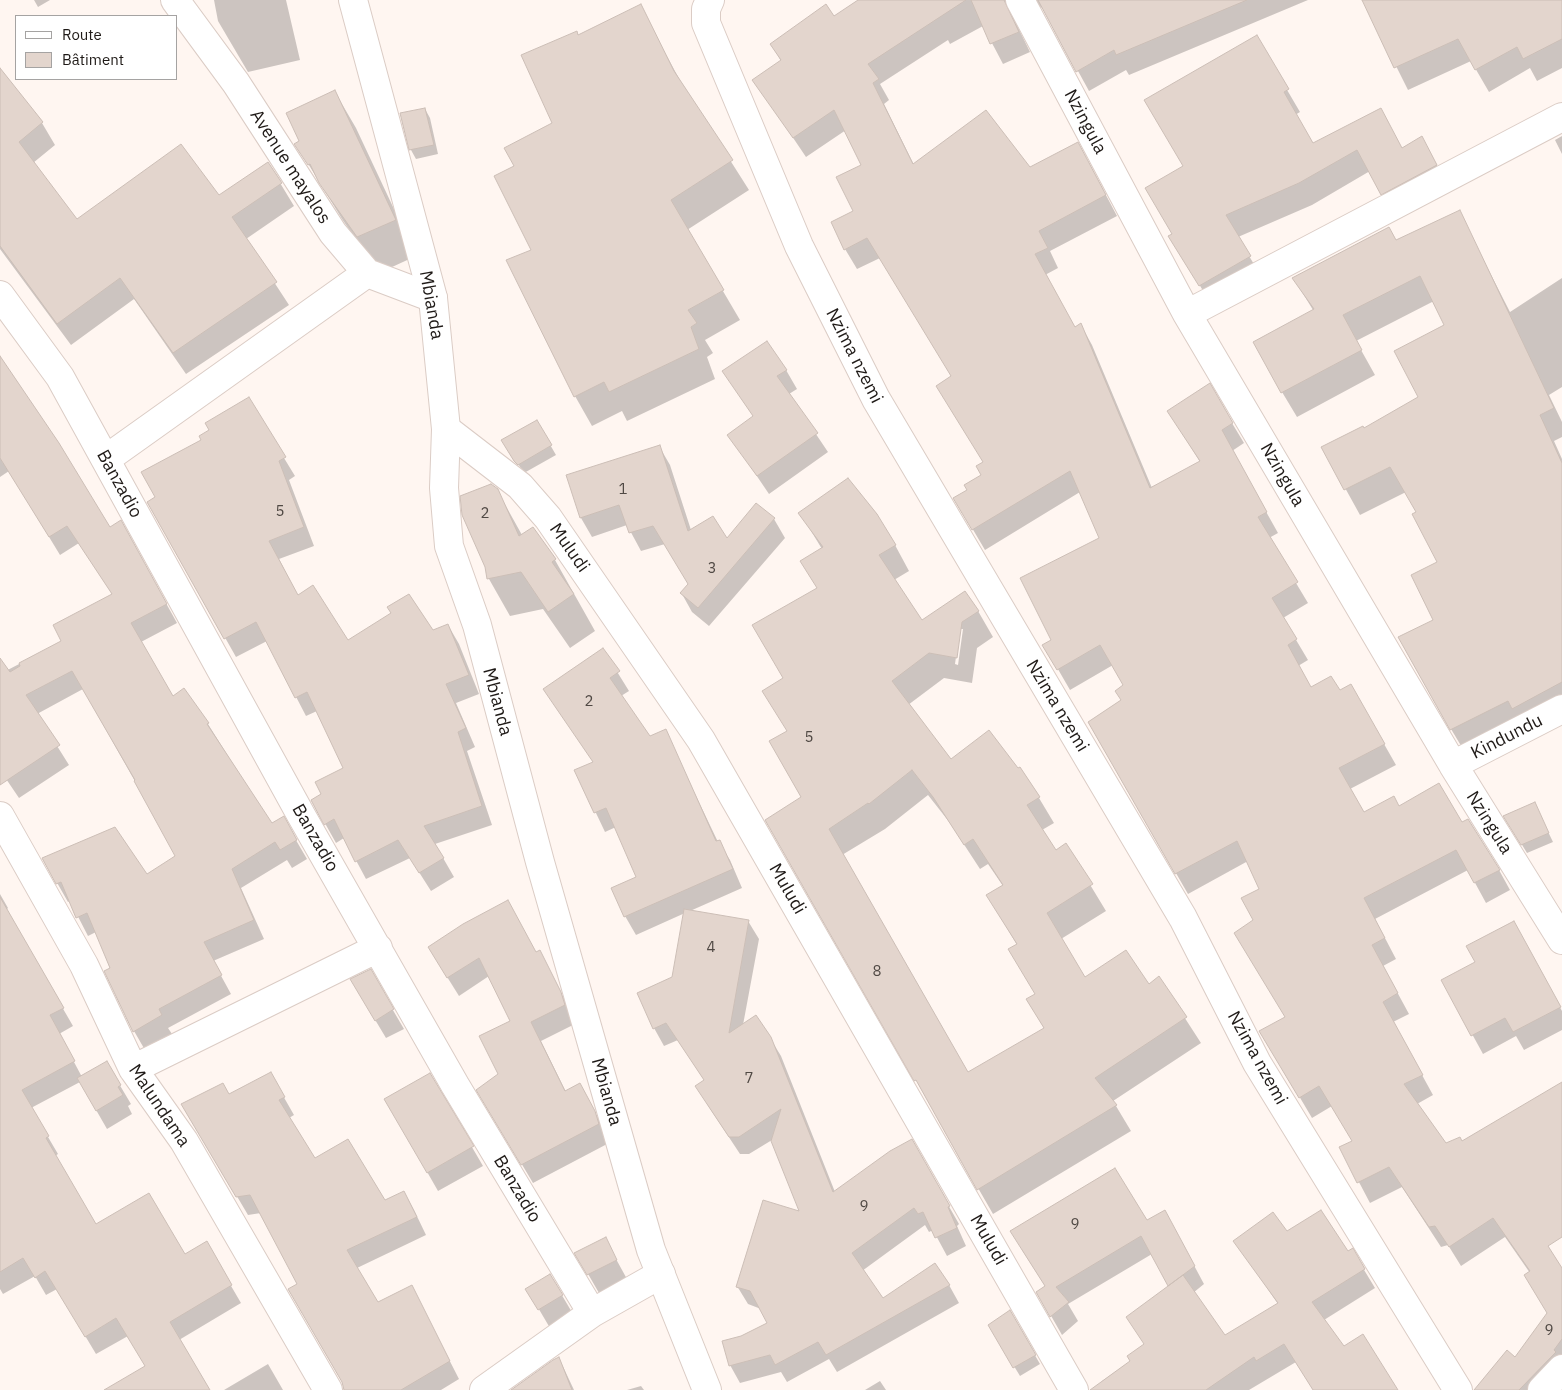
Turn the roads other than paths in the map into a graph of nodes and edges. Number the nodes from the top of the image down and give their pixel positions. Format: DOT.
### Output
graph roads {
  1 [pos="175,0"];
  2 [pos="353,0"];
  3 [pos="710,0"];
  4 [pos="1020,0"];
  5 [pos="1562,117"];
  6 [pos="367,273"];
  7 [pos="0,295"];
  8 [pos="433,298"];
  9 [pos="1187,314"];
  10 [pos="446,429"];
  11 [pos="106,459"];
  12 [pos="1562,709"];
  13 [pos="1452,766"];
  14 [pos="0,816"];
  15 [pos="1562,940"];
  16 [pos="378,948"];
  17 [pos="133,1070"];
  18 [pos="661,1274"];
  19 [pos="592,1313"];
  20 [pos="1562,1369"];
  21 [pos="328,1390"];
  22 [pos="484,1390"];
  23 [pos="707,1390"];
  24 [pos="1074,1390"];
  25 [pos="1458,1390"];
  26 [pos="1542,1390"];
  1 -- 6 [label="street, Avenue mayalos"];
  2 -- 8 [label="street, Mbianda"];
  3 -- 25 [label="street, Nzima nzemi"];
  4 -- 9 [label="street, Nzingula"];
  5 -- 9 [label="street"];
  6 -- 8 [label="street, Avenue mayalos"];
  6 -- 11 [label="street"];
  7 -- 11 [label="street, Banzadio"];
  8 -- 10 [label="street, Mbianda"];
  9 -- 13 [label="street, Nzingula"];
  10 -- 18 [label="street, Mbianda"];
  10 -- 24 [label="street, Muludi"];
  11 -- 16 [label="street, Banzadio"];
  12 -- 13 [label="street, Kindundu"];
  13 -- 15 [label="street, Nzingula"];
  14 -- 17 [label="street, Malundama"];
  16 -- 17 [label="street"];
  16 -- 19 [label="street, Banzadio"];
  17 -- 21 [label="street, Malundama"];
  18 -- 19 [label="street"];
  18 -- 23 [label="street, Mbianda"];
  19 -- 22 [label="street"];
  20 -- 26 [label="street"];
}
